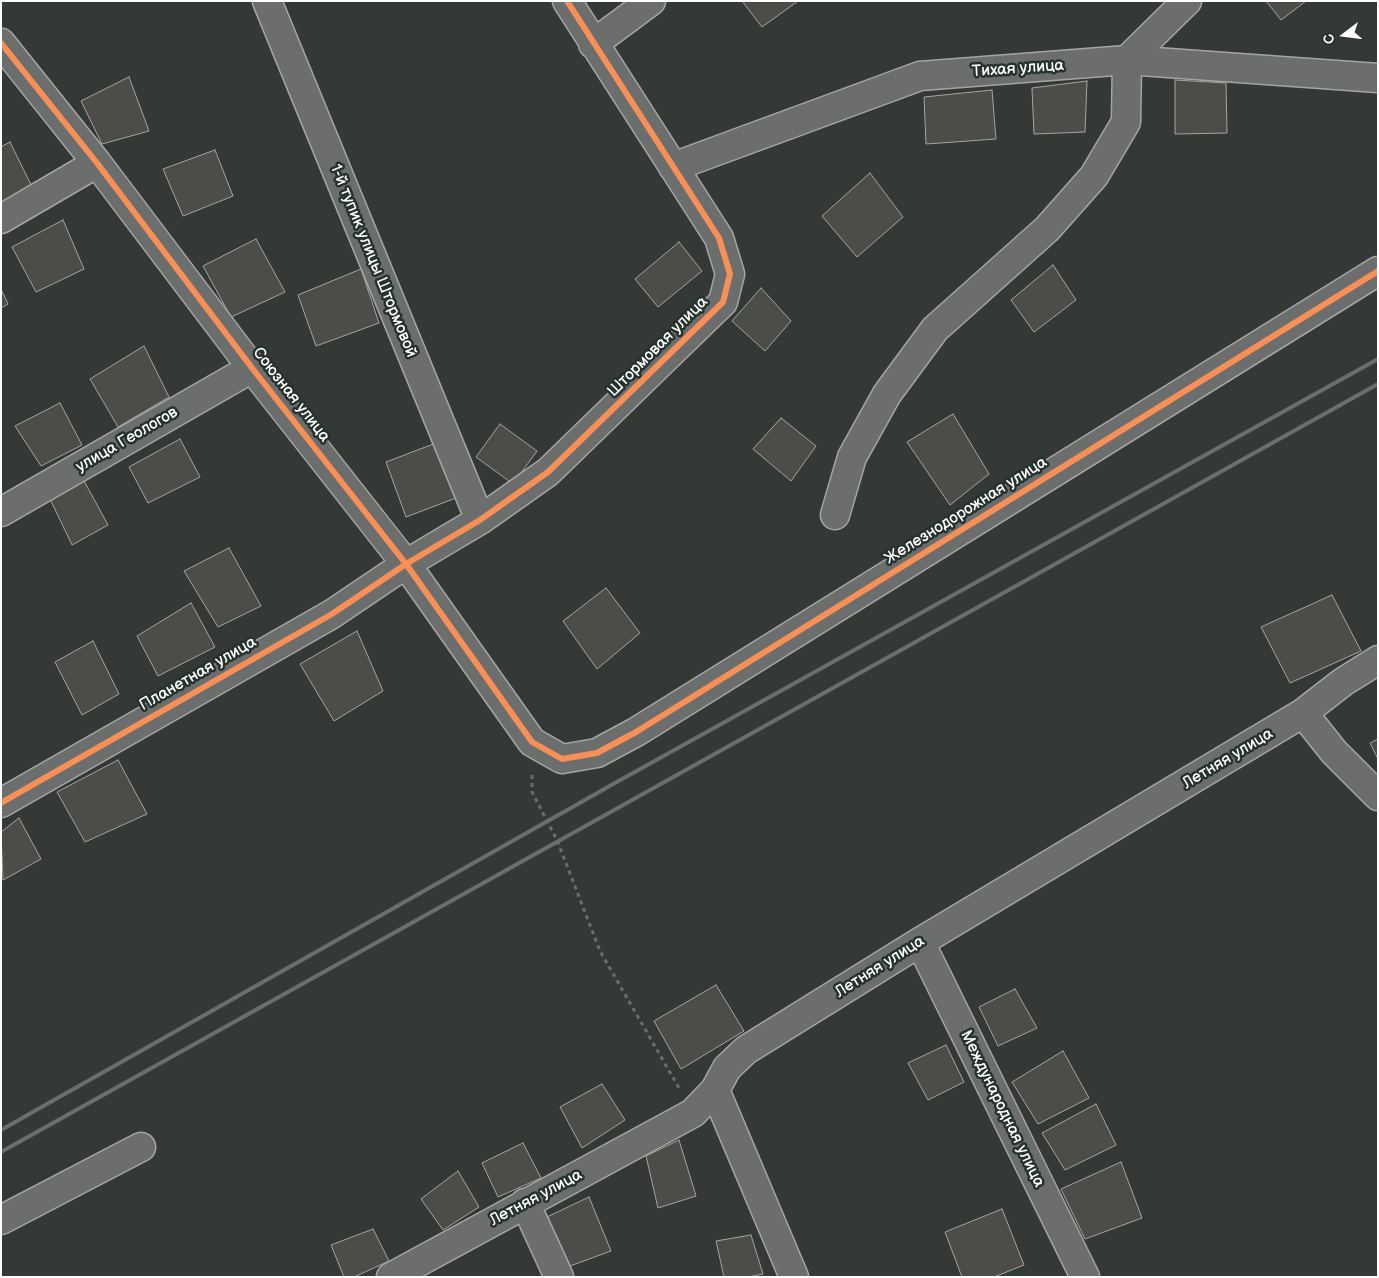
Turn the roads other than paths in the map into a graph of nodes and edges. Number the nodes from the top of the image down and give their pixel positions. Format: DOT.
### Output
graph roads {
  1 [pos="267,1"];
  2 [pos="567,1"];
  3 [pos="651,1"];
  4 [pos="1187,1"];
  5 [pos="1,43"];
  6 [pos="593,44"];
  7 [pos="1128,60"];
  8 [pos="1378,78"];
  9 [pos="97,162"];
  10 [pos="673,167"];
  11 [pos="1,219"];
  12 [pos="1378,271"];
  13 [pos="252,368"];
  14 [pos="1,512"];
  15 [pos="835,515"];
  16 [pos="480,520"];
  17 [pos="406,564"];
  18 [pos="1378,660"];
  19 [pos="1304,713"];
  20 [pos="562,759"];
  21 [pos="1378,796"];
  22 [pos="1,803"];
  23 [pos="920,942"];
  24 [pos="715,1090"];
  25 [pos="141,1147"];
  26 [pos="525,1204"];
  27 [pos="1,1220"];
  28 [pos="391,1277"];
  29 [pos="558,1277"];
  30 [pos="794,1277"];
  31 [pos="1084,1277"];
  1 -- 16 [label="street, 1-й тупик улицы Штормовой"];
  2 -- 6 [label="street, Штормовая улица"];
  3 -- 6 [label="street"];
  4 -- 7 [label="street"];
  5 -- 9 [label="street, Союзная улица"];
  6 -- 10 [label="street, Штормовая улица"];
  7 -- 8 [label="street, Тихая улица"];
  7 -- 10 [label="street, Тихая улица"];
  7 -- 15 [label="street"];
  9 -- 11 [label="street"];
  9 -- 13 [label="street, Союзная улица"];
  10 -- 16 [label="street, Штормовая улица"];
  12 -- 20 [label="street, Железнодорожная улица"];
  13 -- 14 [label="street, улица Геологов"];
  13 -- 17 [label="street, Союзная улица"];
  16 -- 17 [label="street, Штормовая улица"];
  17 -- 20 [label="street, Союзная улица"];
  17 -- 22 [label="street, Планетная улица"];
  18 -- 19 [label="street, Летняя улица"];
  19 -- 21 [label="street"];
  19 -- 23 [label="street, Летняя улица"];
  23 -- 24 [label="street, Летняя улица"];
  23 -- 31 [label="street, Международная улица"];
  24 -- 26 [label="street, Летняя улица"];
  24 -- 30 [label="street"];
  25 -- 27 [label="street"];
  26 -- 28 [label="street, Летняя улица"];
  26 -- 29 [label="street"];
}
